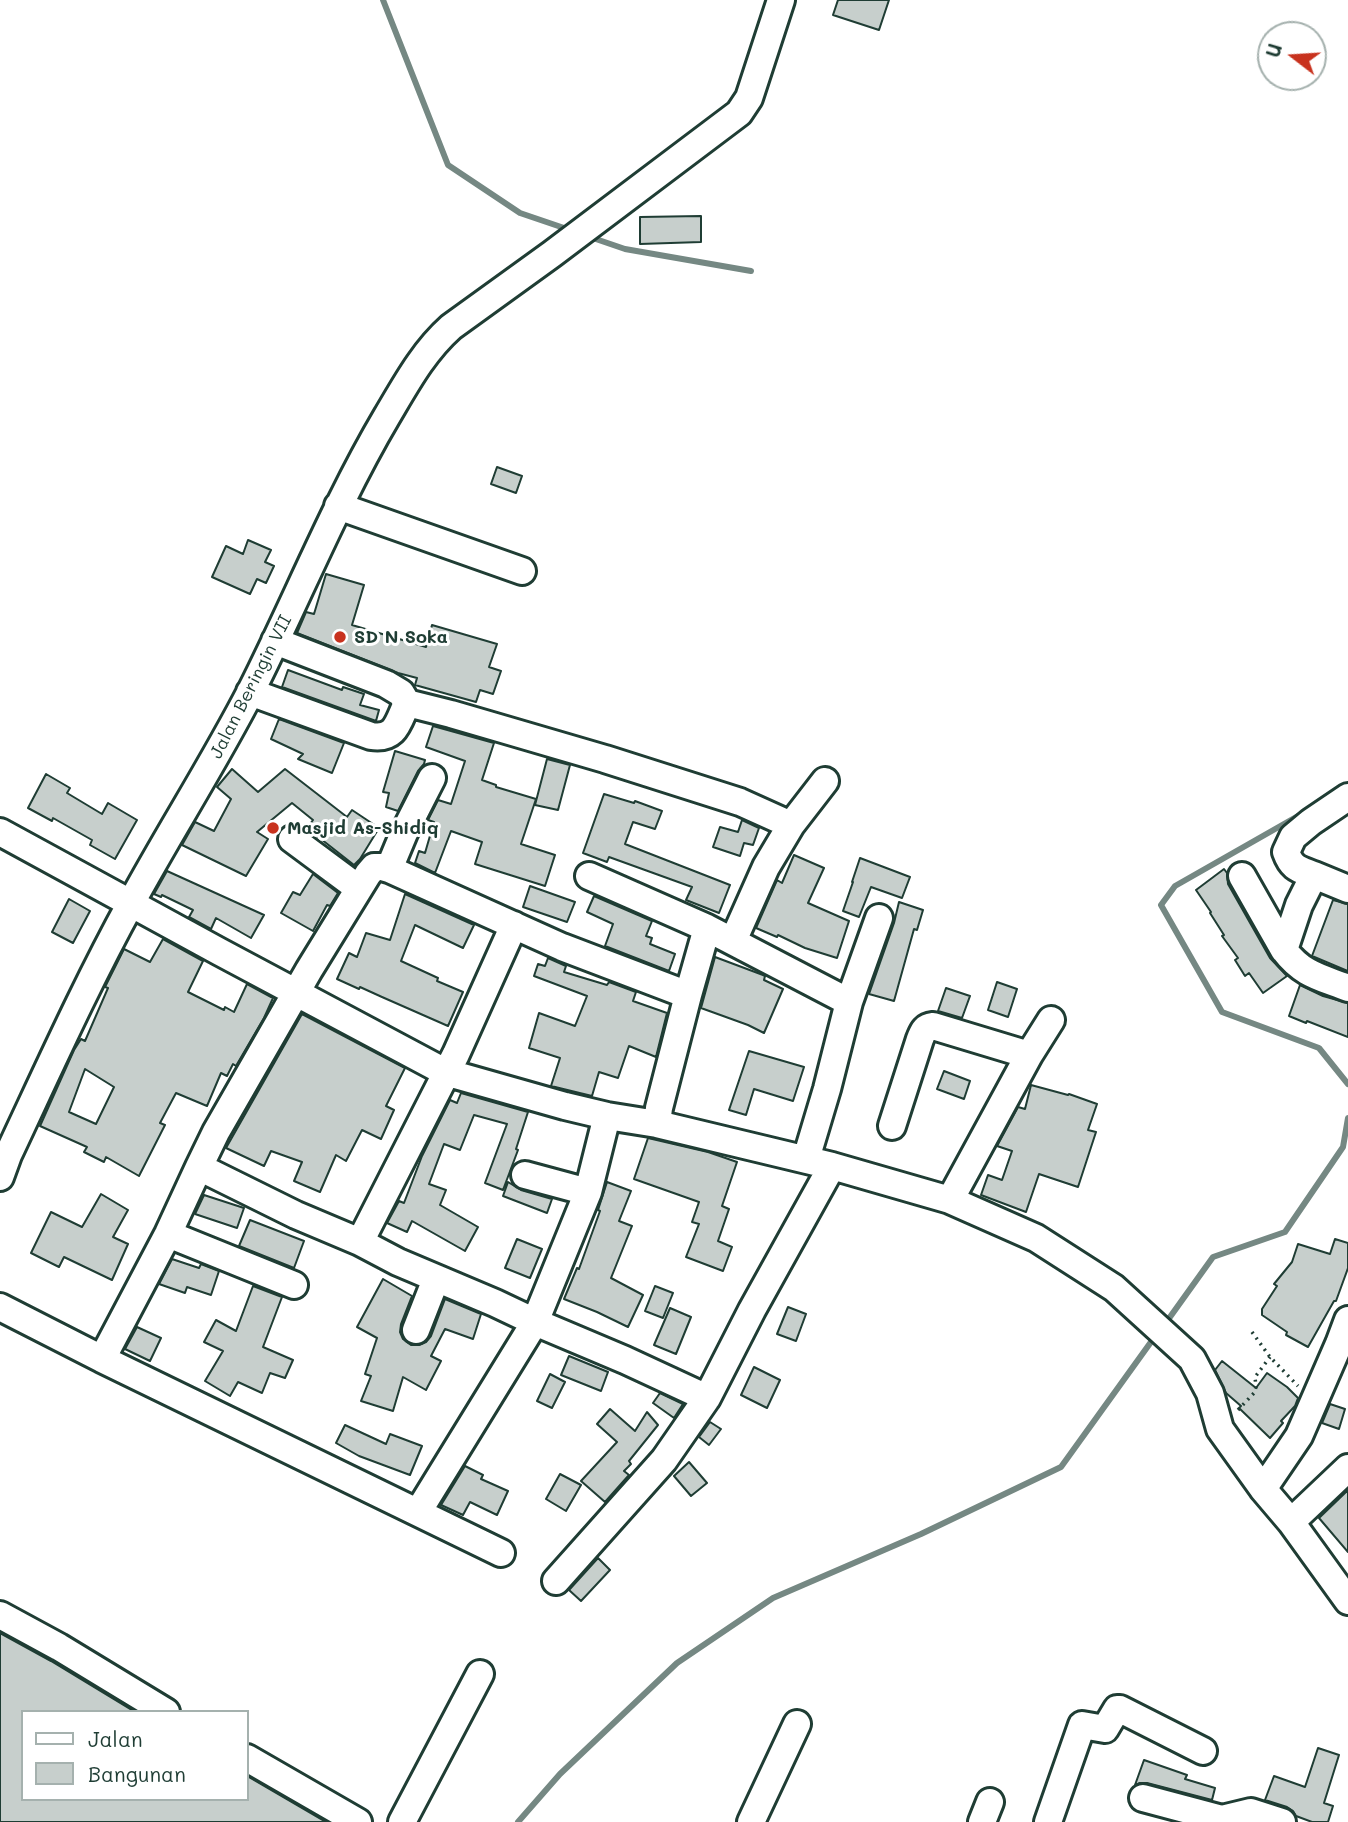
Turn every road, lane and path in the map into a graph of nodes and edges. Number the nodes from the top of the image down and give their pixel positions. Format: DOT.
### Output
graph roads {
  1 [pos="781,0"];
  2 [pos="338,506"];
  3 [pos="522,571"];
  4 [pos="275,641"];
  5 [pos="250,692"];
  6 [pos="407,703"];
  7 [pos="432,778"];
  8 [pos="825,781"];
  9 [pos="1348,797"];
  10 [pos="791,825"];
  11 [pos="0,832"];
  12 [pos="292,839"];
  13 [pos="389,869"];
  14 [pos="1314,875"];
  15 [pos="589,876"];
  16 [pos="1242,876"];
  17 [pos="358,888"];
  18 [pos="1348,889"];
  19 [pos="131,903"];
  20 [pos="879,918"];
  21 [pos="514,925"];
  22 [pos="707,928"];
  23 [pos="733,941"];
  24 [pos="1284,950"];
  25 [pos="302,983"];
  26 [pos="1348,988"];
  27 [pos="688,995"];
  28 [pos="849,1002"];
  29 [pos="1051,1020"];
  30 [pos="1029,1055"];
  31 [pos="450,1064"];
  32 [pos="607,1116"];
  33 [pos="658,1117"];
  34 [pos="892,1126"];
  35 [pos="806,1159"];
  36 [pos="3,1160"];
  37 [pos="832,1166"];
  38 [pos="199,1167"];
  39 [pos="525,1175"];
  40 [pos="588,1192"];
  41 [pos="950,1200"];
  42 [pos="168,1234"];
  43 [pos="360,1242"];
  44 [pos="436,1279"];
  45 [pos="294,1285"];
  46 [pos="0,1307"];
  47 [pos="1348,1320"];
  48 [pos="535,1322"];
  49 [pos="416,1330"];
  50 [pos="1252,1332"];
  51 [pos="1270,1357"];
  52 [pos="102,1359"];
  53 [pos="706,1398"];
  54 [pos="1314,1402"];
  55 [pos="1220,1429"];
  56 [pos="1348,1468"];
  57 [pos="1264,1489"];
  58 [pos="418,1512"];
  59 [pos="1291,1522"];
  60 [pos="501,1553"];
  61 [pos="556,1581"];
  62 [pos="1348,1601"];
  63 [pos="0,1615"];
  64 [pos="480,1674"];
  65 [pos="163,1710"];
  66 [pos="797,1724"];
  67 [pos="1203,1751"];
  68 [pos="248,1759"];
  69 [pos="1143,1798"];
  70 [pos="358,1822"];
  71 [pos="402,1822"];
  72 [pos="751,1822"];
  73 [pos="1048,1822"];
  74 [pos="1282,1822"];
  1 -- 2 [label="street, Jalan Beringin VII"];
  2 -- 3 [label="street"];
  2 -- 4 [label="street, Jalan Beringin VII"];
  4 -- 5 [label="street, Jalan Beringin VII"];
  4 -- 6 [label="street"];
  5 -- 6 [label="street"];
  5 -- 19 [label="street, Jalan Beringin VII"];
  6 -- 10 [label="street"];
  7 -- 13 [label="street"];
  8 -- 10 [label="street"];
  9 -- 14 [label="street"];
  10 -- 23 [label="street"];
  11 -- 19 [label="street"];
  12 -- 17 [label="street"];
  13 -- 17 [label="street"];
  13 -- 21 [label="street"];
  14 -- 18 [label="street"];
  14 -- 24 [label="street"];
  15 -- 22 [label="street"];
  16 -- 24 [label="street"];
  17 -- 25 [label="street"];
  19 -- 25 [label="street"];
  19 -- 36 [label="street, Jalan Beringin VII"];
  20 -- 28 [label="street"];
  21 -- 27 [label="street"];
  21 -- 31 [label="street"];
  22 -- 23 [label="street"];
  22 -- 27 [label="street"];
  23 -- 28 [label="street"];
  24 -- 26 [label="street"];
  25 -- 31 [label="street"];
  25 -- 38 [label="street"];
  27 -- 33 [label="street"];
  28 -- 35 [label="street"];
  29 -- 30 [label="street"];
  30 -- 34 [label="street"];
  30 -- 41 [label="street"];
  31 -- 32 [label="street"];
  31 -- 43 [label="street"];
  32 -- 33 [label="street"];
  32 -- 40 [label="street"];
  33 -- 35 [label="street"];
  35 -- 37 [label="street"];
  37 -- 41 [label="street"];
  37 -- 53 [label="street"];
  38 -- 42 [label="street"];
  38 -- 43 [label="street"];
  39 -- 40 [label="street"];
  40 -- 48 [label="street"];
  41 -- 55 [label="street"];
  42 -- 45 [label="street"];
  42 -- 52 [label="street"];
  43 -- 44 [label="street"];
  44 -- 48 [label="street"];
  44 -- 49 [label="street"];
  46 -- 52 [label="street"];
  47 -- 54 [label="street"];
  48 -- 53 [label="street"];
  48 -- 58 [label="street"];
  50 -- 51 [label="path"];
  51 -- 54 [label="path"];
  51 -- 55 [label="path"];
  52 -- 58 [label="street"];
  53 -- 61 [label="street"];
  54 -- 57 [label="street"];
  55 -- 57 [label="street"];
  56 -- 59 [label="street"];
  57 -- 59 [label="street"];
  58 -- 60 [label="street"];
  59 -- 62 [label="street"];
  63 -- 65 [label="street"];
  64 -- 71 [label="street"];
  66 -- 72 [label="street"];
  67 -- 73 [label="street"];
  68 -- 70 [label="street"];
  69 -- 74 [label="street"];
}
